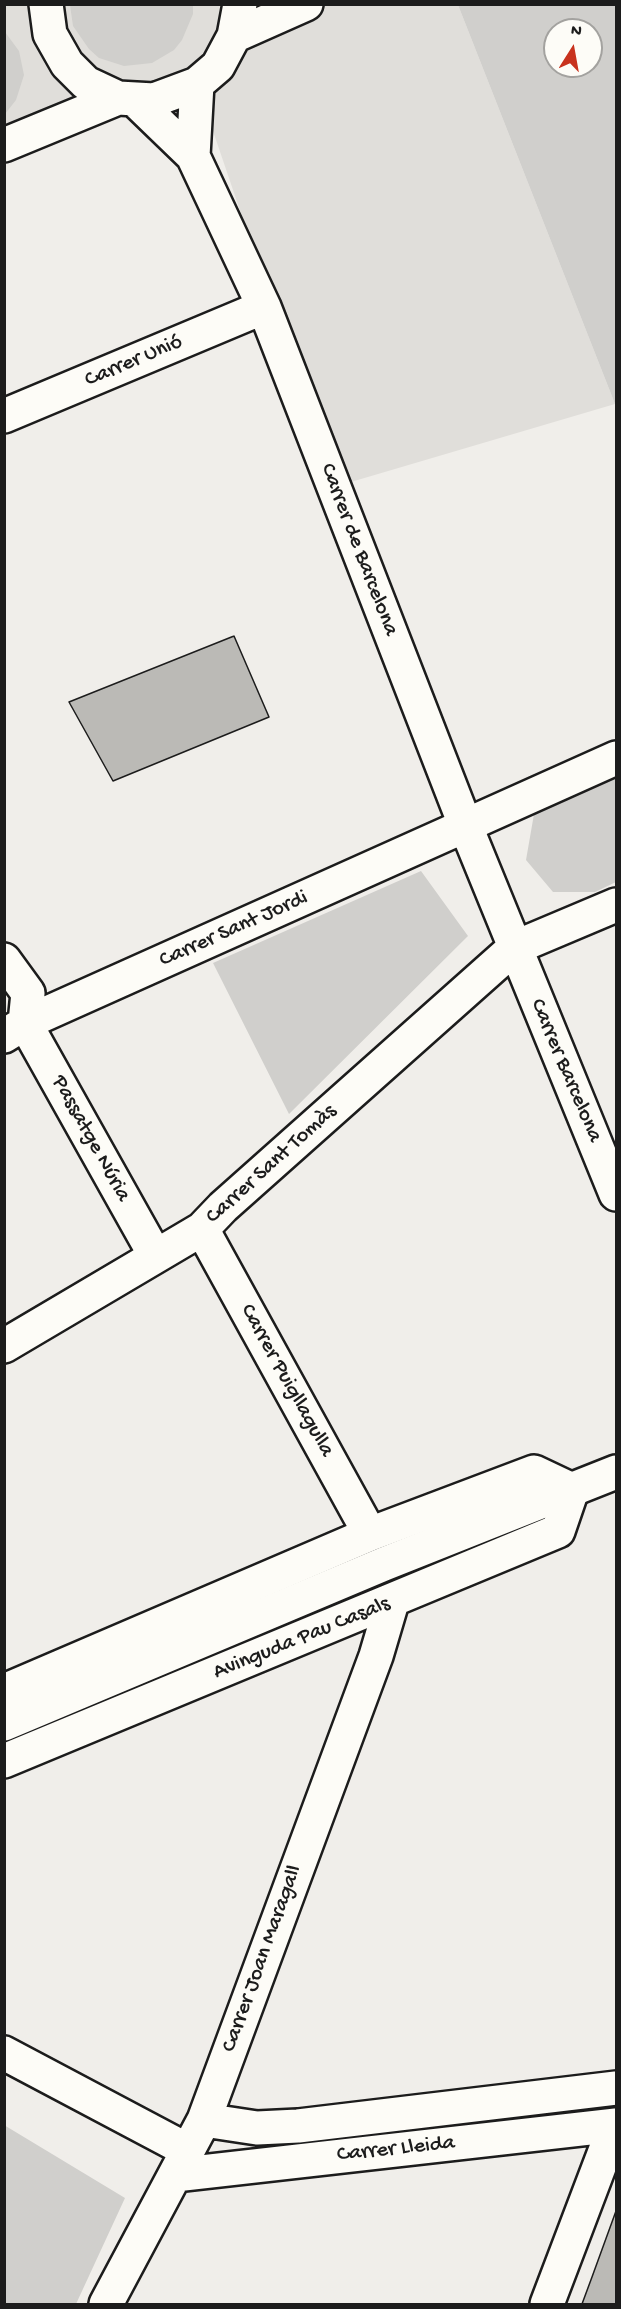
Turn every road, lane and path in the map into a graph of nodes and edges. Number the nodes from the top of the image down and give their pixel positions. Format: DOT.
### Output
graph roads {
  1 [pos="46,4"];
  2 [pos="240,4"];
  3 [pos="306,4"];
  4 [pos="234,36"];
  5 [pos="197,84"];
  6 [pos="126,98"];
  7 [pos="4,145"];
  8 [pos="193,156"];
  9 [pos="264,307"];
  10 [pos="4,416"];
  11 [pos="616,758"];
  12 [pos="466,827"];
  13 [pos="616,905"];
  14 [pos="514,948"];
  15 [pos="4,960"];
  16 [pos="15,1030"];
  17 [pos="616,1194"];
  18 [pos="202,1229"];
  19 [pos="155,1255"];
  20 [pos="4,1346"];
  21 [pos="616,1472"];
  22 [pos="572,1490"];
  23 [pos="370,1534"];
  24 [pos="392,1602"];
  25 [pos="4,1691"];
  26 [pos="4,1724"];
  27 [pos="4,1761"];
  28 [pos="4,2053"];
  29 [pos="616,2088"];
  30 [pos="204,2120"];
  31 [pos="616,2125"];
  32 [pos="181,2162"];
  33 [pos="106,2304"];
  34 [pos="547,2304"];
  1 -- 6 [label="street"];
  2 -- 4 [label="street"];
  3 -- 4 [label="street"];
  4 -- 5 [label="street"];
  5 -- 6 [label="street"];
  5 -- 8 [label="street, Carrer de Barcelona"];
  6 -- 7 [label="street"];
  6 -- 8 [label="street, Carrer de Barcelona"];
  8 -- 9 [label="street, Carrer de Barcelona"];
  9 -- 10 [label="street, Carrer Unió"];
  9 -- 12 [label="street, Carrer de Barcelona"];
  11 -- 12 [label="street, Carrer Sant Jordi"];
  12 -- 14 [label="street, Carrer de Barcelona"];
  12 -- 16 [label="street, Carrer Sant Jordi"];
  13 -- 14 [label="street, Carrer Sant Tomàs"];
  14 -- 17 [label="street, Carrer Barcelona"];
  14 -- 18 [label="street, Carrer Sant Tomàs"];
  15 -- 16 [label="street"];
  16 -- 19 [label="street, Passatge Núria"];
  18 -- 19 [label="street, Carrer Sant Tomàs"];
  18 -- 23 [label="street, Carrer Puigllagulla"];
  19 -- 20 [label="street, Carrer Sant Tomàs"];
  21 -- 22 [label="street, Avinguda Pau Casals"];
  22 -- 23 [label="street"];
  22 -- 24 [label="street, Avinguda Pau Casals"];
  22 -- 26 [label="street, Avinguda Pau Casals"];
  23 -- 25 [label="street"];
  24 -- 27 [label="street, Avinguda Pau Casals"];
  24 -- 30 [label="street, Carrer Joan Maragall"];
  28 -- 32 [label="street"];
  29 -- 30 [label="street, Carrer Lleida"];
  30 -- 32 [label="street, Carrer Joan Maragall"];
  31 -- 32 [label="street, Carrer Lleida"];
  31 -- 34 [label="street"];
  32 -- 33 [label="street, Carrer Joan Maragall"];
}
